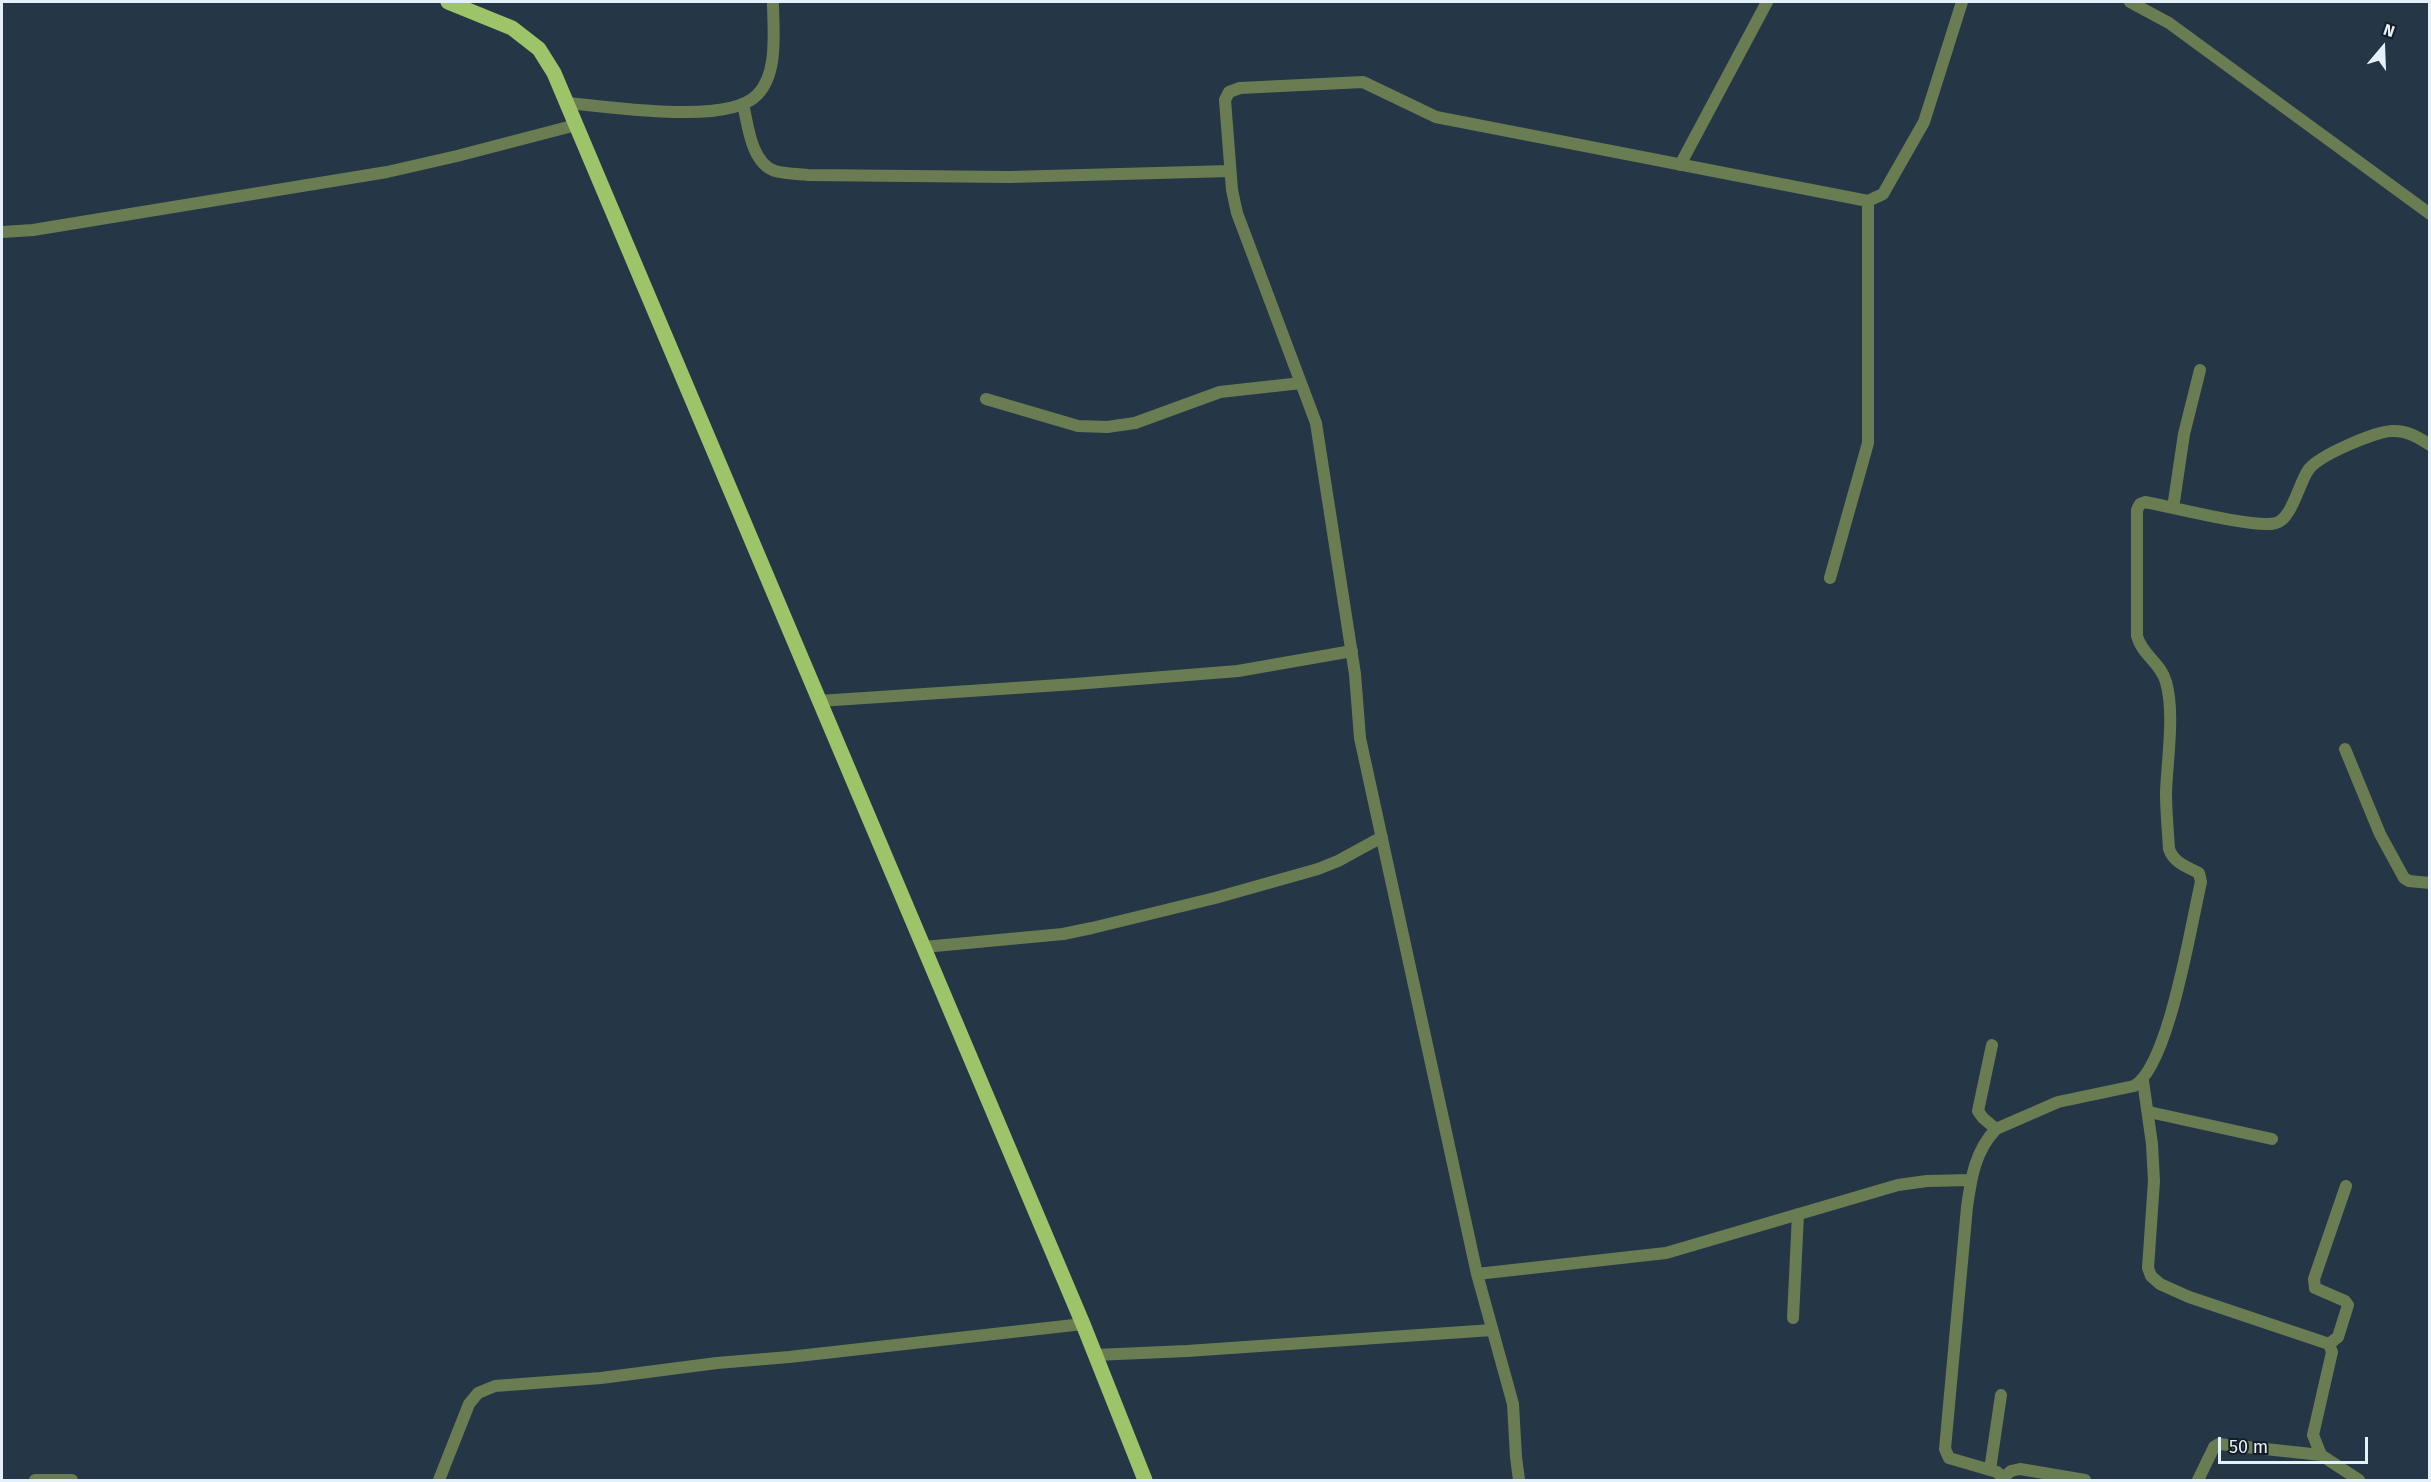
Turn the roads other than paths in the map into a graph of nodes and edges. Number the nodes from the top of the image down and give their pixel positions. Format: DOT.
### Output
graph roads {
  1 [pos="448,2"];
  2 [pos="773,2"];
  3 [pos="1767,2"];
  4 [pos="1962,2"];
  5 [pos="2130,2"];
  6 [pos="567,103"];
  7 [pos="743,104"];
  8 [pos="576,125"];
  9 [pos="1680,165"];
  10 [pos="1230,171"];
  11 [pos="1868,201"];
  12 [pos="2430,214"];
  13 [pos="2,232"];
  14 [pos="2200,370"];
  15 [pos="1301,383"];
  16 [pos="986,399"];
  17 [pos="2430,446"];
  18 [pos="2173,508"];
  19 [pos="1830,578"];
  20 [pos="1352,651"];
  21 [pos="819,701"];
  22 [pos="2346,749"];
  23 [pos="1382,837"];
  24 [pos="2430,883"];
  25 [pos="924,947"];
  26 [pos="1992,1045"];
  27 [pos="2143,1081"];
  28 [pos="2149,1112"];
  29 [pos="1996,1129"];
  30 [pos="2271,1139"];
  31 [pos="1971,1180"];
  32 [pos="2346,1186"];
  33 [pos="1798,1214"];
  34 [pos="1477,1274"];
  35 [pos="1793,1318"];
  36 [pos="1083,1324"];
  37 [pos="1492,1330"];
  38 [pos="2329,1344"];
  39 [pos="1095,1355"];
  40 [pos="2001,1395"];
  41 [pos="2320,1455"];
  42 [pos="1990,1470"];
  43 [pos="2004,1479"];
  44 [pos="35,1480"];
  45 [pos="72,1480"];
  46 [pos="439,1480"];
  47 [pos="1145,1480"];
  48 [pos="1519,1480"];
  49 [pos="2085,1480"];
  50 [pos="2198,1480"];
  51 [pos="2359,1480"];
  1 -- 6 [label="main road"];
  2 -- 7 [label="street"];
  3 -- 9 [label="street"];
  4 -- 11 [label="street"];
  5 -- 12 [label="street"];
  6 -- 7 [label="street"];
  6 -- 8 [label="main road"];
  7 -- 10 [label="street"];
  8 -- 13 [label="street"];
  8 -- 21 [label="main road"];
  9 -- 10 [label="street"];
  9 -- 11 [label="street"];
  10 -- 15 [label="street"];
  11 -- 19 [label="street"];
  14 -- 18 [label="street"];
  15 -- 16 [label="street"];
  15 -- 20 [label="street"];
  17 -- 18 [label="street"];
  18 -- 27 [label="street"];
  20 -- 21 [label="street"];
  20 -- 23 [label="street"];
  21 -- 25 [label="main road"];
  22 -- 24 [label="street"];
  23 -- 25 [label="street"];
  23 -- 34 [label="street"];
  25 -- 36 [label="main road"];
  26 -- 29 [label="street"];
  27 -- 28 [label="street"];
  27 -- 29 [label="street"];
  28 -- 30 [label="street"];
  28 -- 38 [label="street"];
  29 -- 31 [label="street"];
  31 -- 33 [label="street"];
  31 -- 42 [label="street"];
  32 -- 38 [label="street"];
  33 -- 34 [label="street"];
  33 -- 35 [label="street"];
  34 -- 37 [label="street"];
  36 -- 39 [label="main road"];
  36 -- 46 [label="street"];
  37 -- 39 [label="street"];
  37 -- 48 [label="street"];
  38 -- 41 [label="street"];
  39 -- 47 [label="main road"];
  40 -- 42 [label="street"];
  41 -- 50 [label="street"];
  41 -- 51 [label="street"];
  42 -- 43 [label="street"];
  43 -- 49 [label="street"];
  44 -- 45 [label="street"];
}
